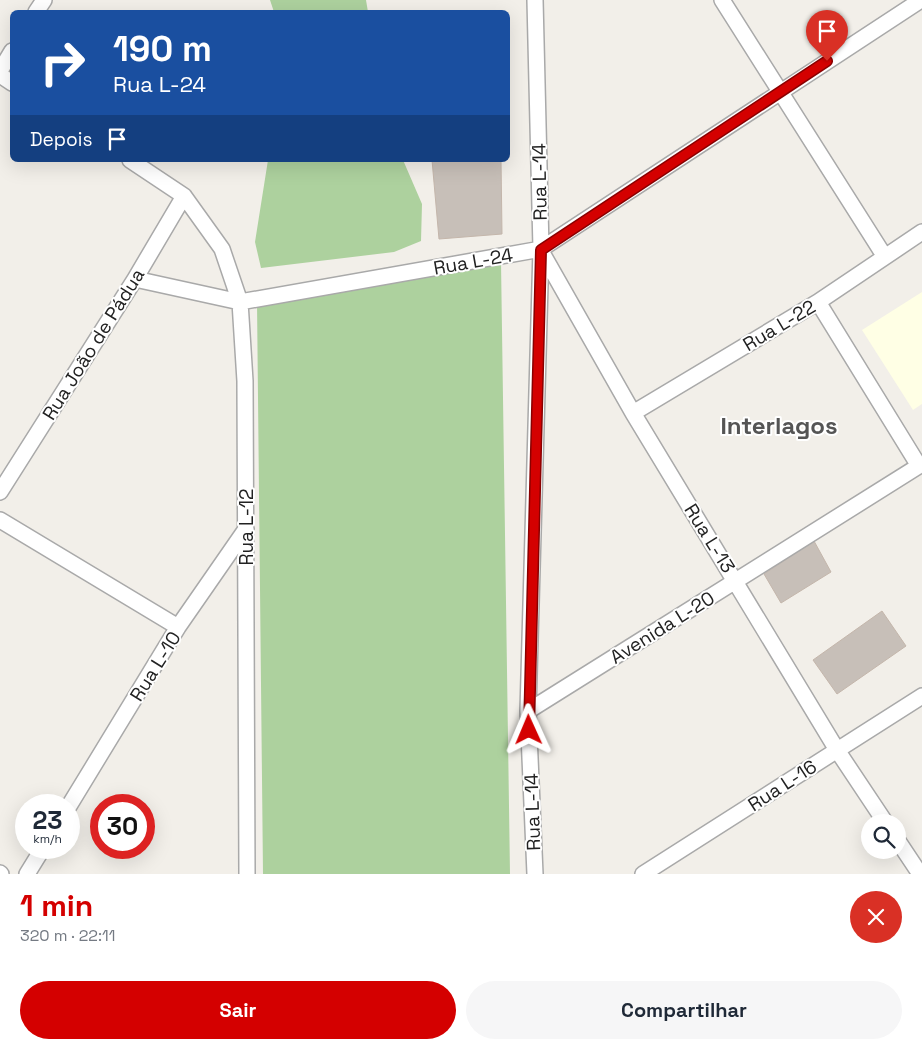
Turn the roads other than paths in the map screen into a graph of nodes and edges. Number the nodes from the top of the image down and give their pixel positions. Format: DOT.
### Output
graph roads {
  1 [pos="535,0"];
  2 [pos="722,0"];
  3 [pos="921,0"];
  4 [pos="10,55"];
  5 [pos="0,73"];
  6 [pos="10,81"];
  7 [pos="779,92"];
  8 [pos="133,162"];
  9 [pos="184,196"];
  10 [pos="922,232"];
  11 [pos="541,250"];
  12 [pos="885,257"];
  13 [pos="135,279"];
  14 [pos="240,302"];
  15 [pos="818,302"];
  16 [pos="633,413"];
  17 [pos="920,465"];
  18 [pos="0,492"];
  19 [pos="0,520"];
  20 [pos="246,529"];
  21 [pos="736,581"];
  22 [pos="178,628"];
  23 [pos="922,696"];
  24 [pos="528,711"];
  25 [pos="837,750"];
  26 [pos="76,794"];
  27 [pos="880,814"];
  28 [pos="906,853"];
  29 [pos="36,859"];
  30 [pos="27,874"];
  31 [pos="247,874"];
  32 [pos="535,874"];
  33 [pos="643,874"];
  34 [pos="920,874"];
  1 -- 11 [label="street, Rua L-14"];
  2 -- 7 [label="street"];
  3 -- 7 [label="street, Rua L-24"];
  4 -- 5 [label="street"];
  5 -- 6 [label="street"];
  7 -- 11 [label="street, Rua L-24"];
  7 -- 12 [label="street"];
  8 -- 9 [label="street"];
  9 -- 13 [label="street, Rua João de Pádua"];
  9 -- 14 [label="street, Rua L-12"];
  10 -- 12 [label="street, Rua L-22"];
  11 -- 14 [label="street, Rua L-24"];
  11 -- 16 [label="street, Rua L-13"];
  11 -- 24 [label="street, Rua L-14"];
  12 -- 15 [label="street, Rua L-22"];
  13 -- 14 [label="street, Rua L-24"];
  13 -- 18 [label="street, Rua João de Pádua"];
  14 -- 20 [label="street, Rua L-12"];
  15 -- 16 [label="street, Rua L-22"];
  15 -- 17 [label="street"];
  16 -- 21 [label="street, Rua L-13"];
  17 -- 21 [label="street, Avenida L-20"];
  19 -- 22 [label="street"];
  20 -- 22 [label="street, Rua L-10"];
  20 -- 31 [label="street, Rua L-12"];
  21 -- 24 [label="street, Avenida L-20"];
  21 -- 25 [label="street, Rua L-13"];
  22 -- 26 [label="street, Rua L-10"];
  23 -- 25 [label="street, Rua L-16"];
  24 -- 32 [label="street, Rua L-14"];
  25 -- 27 [label="street, Rua L-13"];
  25 -- 33 [label="street, Rua L-16"];
  28 -- 34 [label="street"];
  29 -- 30 [label="street"];
}
